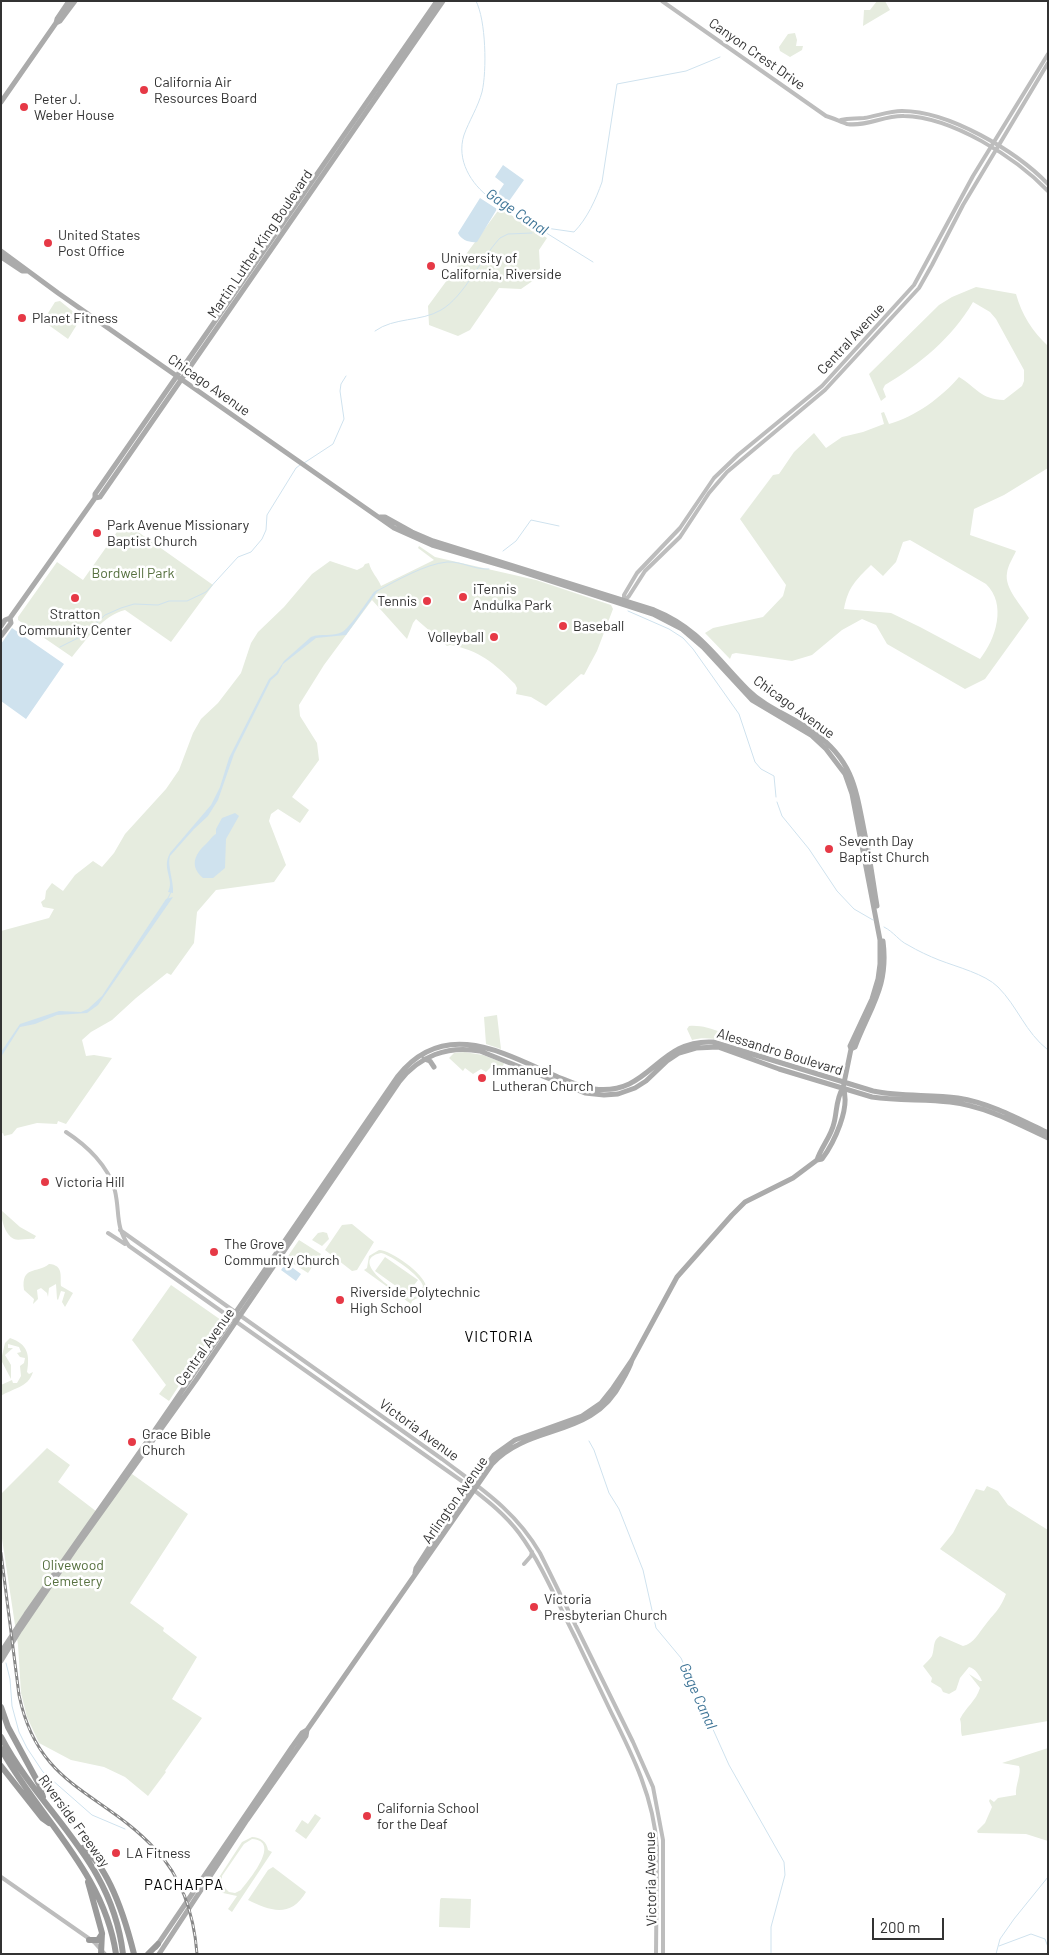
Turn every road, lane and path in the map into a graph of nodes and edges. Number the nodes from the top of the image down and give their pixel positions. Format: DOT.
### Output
graph roads {
  1 [pos="72,1"];
  2 [pos="437,1"];
  3 [pos="443,1"];
  4 [pos="662,1"];
  5 [pos="56,23"];
  6 [pos="1048,54"];
  7 [pos="1048,63"];
  8 [pos="1,102"];
  9 [pos="995,146"];
  10 [pos="1048,184"];
  11 [pos="1048,191"];
  12 [pos="1,251"];
  13 [pos="1,257"];
  14 [pos="26,271"];
  15 [pos="179,378"];
  16 [pos="380,517"];
  17 [pos="400,531"];
  18 [pos="418,535"];
  19 [pos="423,542"];
  20 [pos="623,602"];
  21 [pos="10,618"];
  22 [pos="1,626"];
  23 [pos="1,636"];
  24 [pos="470,1044"];
  25 [pos="689,1044"];
  26 [pos="718,1048"];
  27 [pos="452,1049"];
  28 [pos="433,1052"];
  29 [pos="671,1058"];
  30 [pos="424,1059"];
  31 [pos="434,1067"];
  32 [pos="633,1084"];
  33 [pos="843,1085"];
  34 [pos="594,1090"];
  35 [pos="618,1094"];
  36 [pos="66,1132"];
  37 [pos="1048,1133"];
  38 [pos="1048,1138"];
  39 [pos="120,1230"];
  40 [pos="108,1233"];
  41 [pos="129,1246"];
  42 [pos="235,1317"];
  43 [pos="474,1487"];
  44 [pos="532,1552"];
  45 [pos="524,1564"];
  46 [pos="1,1652"];
  47 [pos="1,1661"];
  48 [pos="1,1707"];
  49 [pos="307,1730"];
  50 [pos="1,1737"];
  51 [pos="1,1749"];
  52 [pos="1,1766"];
  53 [pos="45,1802"];
  54 [pos="59,1832"];
  55 [pos="80,1846"];
  56 [pos="87,1873"];
  57 [pos="1,1877"];
  58 [pos="102,1933"];
  59 [pos="89,1940"];
  60 [pos="158,1944"];
  61 [pos="101,1952"];
  62 [pos="116,1954"];
  63 [pos="123,1954"];
  64 [pos="134,1954"];
  65 [pos="150,1954"];
  66 [pos="159,1954"];
  67 [pos="656,1954"];
  68 [pos="663,1954"];
  1 -- 5 [label="main road"];
  1 -- 5 [label="main road"];
  2 -- 15 [label="main road, Martin Luther King Boulevard"];
  3 -- 15 [label="main road, Martin Luther King Boulevard"];
  4 -- 9 [label="main road, Canyon Crest Drive"];
  5 -- 8 [label="main road"];
  6 -- 9 [label="main road, Central Avenue"];
  7 -- 9 [label="main road, Central Avenue"];
  9 -- 10 [label="main road, Canyon Crest Drive"];
  9 -- 11 [label="main road, Canyon Crest Drive"];
  9 -- 20 [label="main road, Central Avenue"];
  12 -- 14 [label="main road, Chicago Avenue"];
  13 -- 14 [label="main road, Chicago Avenue"];
  14 -- 15 [label="main road, Chicago Avenue"];
  15 -- 16 [label="main road, Chicago Avenue"];
  15 -- 21 [label="main road, Martin Luther King Boulevard"];
  16 -- 17 [label="main road, Chicago Avenue"];
  16 -- 18 [label="main road, Chicago Avenue"];
  17 -- 18 [label="main road"];
  17 -- 19 [label="main road, Chicago Avenue"];
  18 -- 19 [label="main road"];
  18 -- 20 [label="main road, Chicago Avenue"];
  19 -- 20 [label="main road, Chicago Avenue"];
  20 -- 33 [label="main road, Chicago Avenue"];
  21 -- 22 [label="main road"];
  21 -- 23 [label="main road, Martin Luther King Boulevard"];
  24 -- 27 [label="main road"];
  24 -- 28 [label="main road, Alessandro Boulevard"];
  24 -- 34 [label="main road, Alessandro Boulevard"];
  25 -- 26 [label="main road"];
  25 -- 29 [label="main road"];
  25 -- 32 [label="main road, Alessandro Boulevard"];
  25 -- 33 [label="main road, Alessandro Boulevard"];
  26 -- 29 [label="main road, Alessandro Boulevard"];
  26 -- 33 [label="main road, Alessandro Boulevard"];
  27 -- 28 [label="main road, Alessandro Boulevard"];
  27 -- 35 [label="main road, Alessandro Boulevard"];
  28 -- 30 [label="main road, Central Avenue"];
  28 -- 42 [label="main road, Central Avenue"];
  29 -- 35 [label="main road, Alessandro Boulevard"];
  30 -- 31 [label="main road"];
  30 -- 42 [label="main road, Central Avenue"];
  32 -- 34 [label="main road, Alessandro Boulevard"];
  32 -- 35 [label="main road"];
  33 -- 37 [label="main road, Alessandro Boulevard"];
  33 -- 38 [label="main road, Alessandro Boulevard"];
  33 -- 43 [label="main road, Arlington Avenue"];
  34 -- 35 [label="main road"];
  36 -- 39 [label="main road, Victoria Avenue"];
  39 -- 41 [label="main road, Victoria Avenue"];
  39 -- 42 [label="main road, Victoria Avenue"];
  40 -- 41 [label="main road"];
  41 -- 42 [label="main road, Victoria Avenue"];
  42 -- 43 [label="main road, Victoria Avenue"];
  42 -- 43 [label="main road, Victoria Avenue"];
  42 -- 46 [label="main road, Central Avenue"];
  42 -- 47 [label="main road, Central Avenue"];
  43 -- 44 [label="main road, Victoria Avenue"];
  43 -- 49 [label="main road, Arlington Avenue"];
  43 -- 68 [label="main road, Victoria Avenue"];
  44 -- 45 [label="main road"];
  44 -- 67 [label="main road, Victoria Avenue"];
  48 -- 53 [label="highway"];
  49 -- 60 [label="main road, Arlington Avenue"];
  49 -- 66 [label="main road, Arlington Avenue"];
  50 -- 53 [label="highway, Riverside Freeway"];
  51 -- 54 [label="highway, Riverside Freeway"];
  52 -- 54 [label="highway"];
  53 -- 55 [label="highway, Riverside Freeway"];
  54 -- 56 [label="highway, Riverside Freeway"];
  55 -- 63 [label="highway, Riverside Freeway"];
  55 -- 64 [label="highway"];
  56 -- 58 [label="highway"];
  56 -- 62 [label="highway, Riverside Freeway"];
  57 -- 59 [label="main road"];
  58 -- 59 [label="highway"];
  58 -- 61 [label="highway"];
  59 -- 61 [label="main road"];
  60 -- 65 [label="highway"];
}
